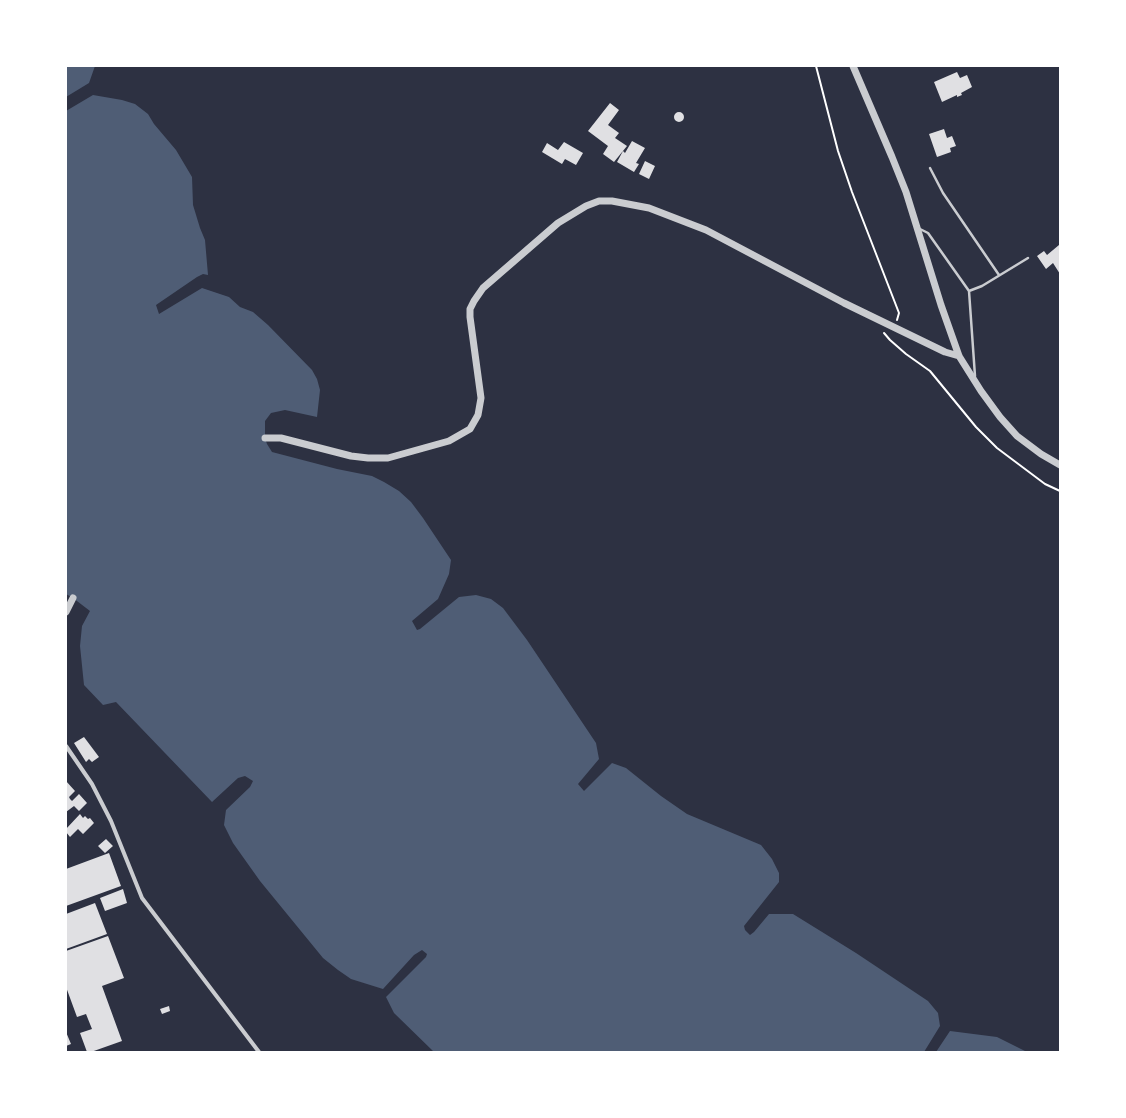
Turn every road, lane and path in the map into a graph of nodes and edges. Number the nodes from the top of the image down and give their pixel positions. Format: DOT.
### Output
graph roads {
  1 [pos="816,66"];
  2 [pos="852,66"];
  3 [pos="930,168"];
  4 [pos="917,228"];
  5 [pos="1028,258"];
  6 [pos="999,275"];
  7 [pos="969,290"];
  8 [pos="872,317"];
  9 [pos="894,327"];
  10 [pos="959,356"];
  11 [pos="975,382"];
  12 [pos="265,438"];
  13 [pos="1060,465"];
  14 [pos="1060,491"];
  15 [pos="74,598"];
  16 [pos="66,612"];
  17 [pos="66,746"];
  18 [pos="259,1052"];
  1 -- 9 [label="path"];
  2 -- 4 [label="street"];
  3 -- 6 [label="lane"];
  4 -- 7 [label="lane"];
  4 -- 10 [label="street"];
  5 -- 6 [label="lane"];
  6 -- 7 [label="lane"];
  7 -- 11 [label="lane"];
  8 -- 9 [label="street"];
  8 -- 12 [label="street"];
  8 -- 14 [label="path"];
  9 -- 10 [label="street"];
  10 -- 11 [label="street"];
  11 -- 13 [label="street"];
  15 -- 16 [label="street"];
  17 -- 18 [label="street"];
}
